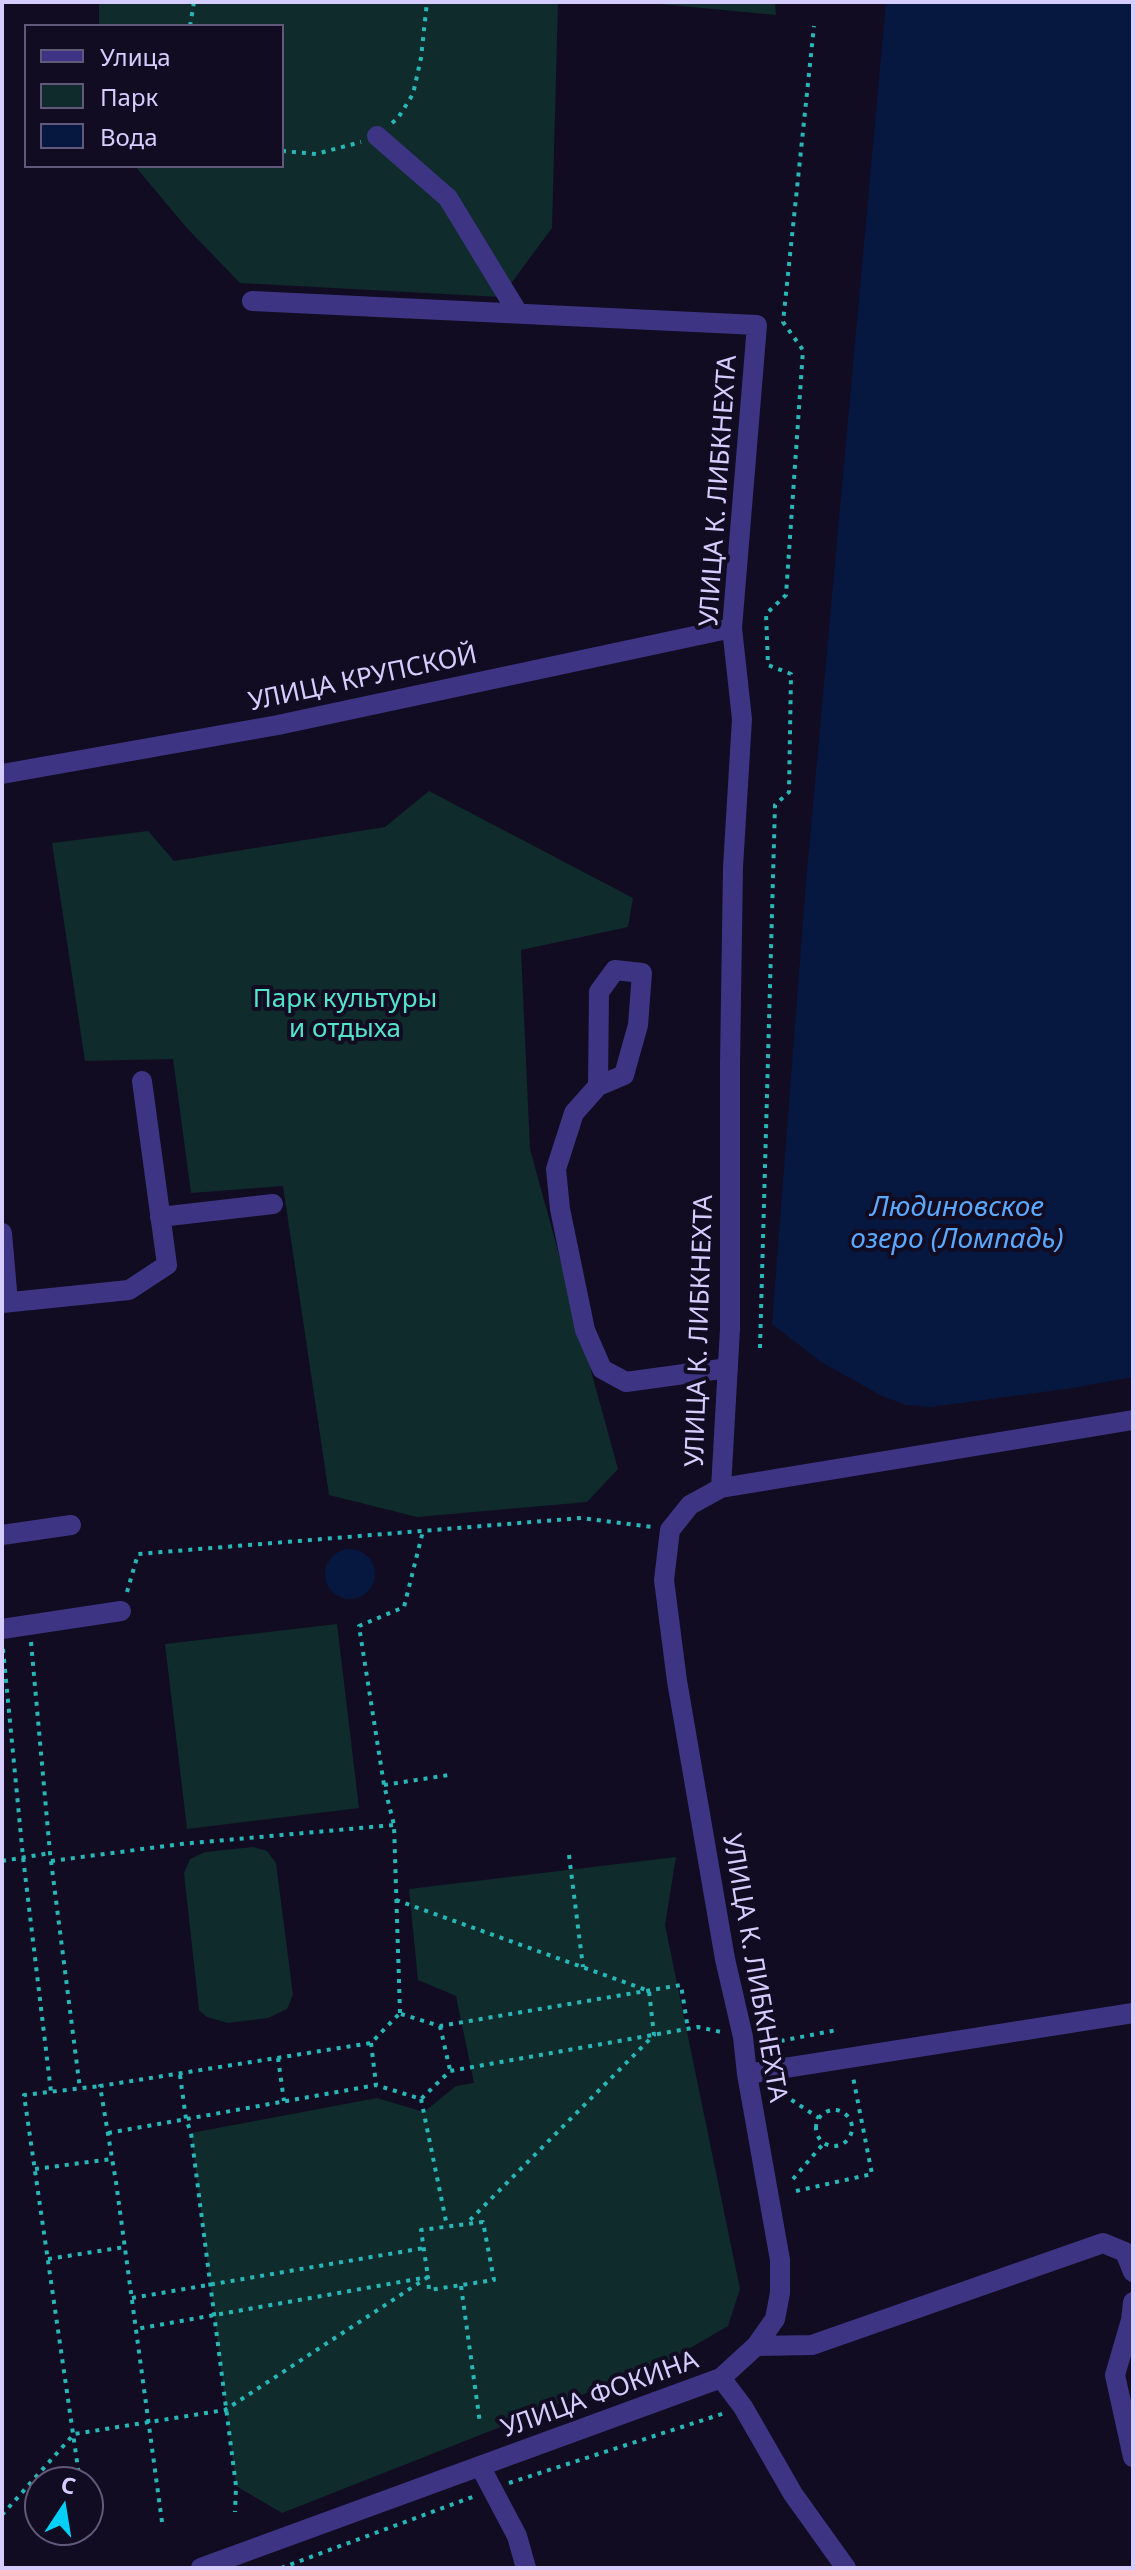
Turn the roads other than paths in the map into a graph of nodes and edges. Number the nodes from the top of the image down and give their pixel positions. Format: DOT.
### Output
graph roads {
  1 [pos="377,136"];
  2 [pos="252,301"];
  3 [pos="518,313"];
  4 [pos="732,628"];
  5 [pos="2,774"];
  6 [pos="142,1081"];
  7 [pos="598,1086"];
  8 [pos="273,1204"];
  9 [pos="160,1217"];
  10 [pos="2,1233"];
  11 [pos="5,1302"];
  12 [pos="728,1368"];
  13 [pos="1133,1420"];
  14 [pos="721,1488"];
  15 [pos="71,1525"];
  16 [pos="2,1535"];
  17 [pos="121,1611"];
  18 [pos="2,1632"];
  19 [pos="1133,2013"];
  20 [pos="747,2074"];
  21 [pos="1133,2272"];
  22 [pos="1133,2302"];
  23 [pos="756,2346"];
  24 [pos="721,2378"];
  25 [pos="1133,2457"];
  26 [pos="480,2466"];
  27 [pos="201,2568"];
  28 [pos="526,2568"];
  29 [pos="846,2568"];
  1 -- 3 [label="street"];
  2 -- 3 [label="street"];
  3 -- 4 [label="street, УЛИЦА К. ЛИБКНЕХТА"];
  4 -- 5 [label="street, УЛИЦА КРУПСКОЙ"];
  4 -- 12 [label="street, УЛИЦА К. ЛИБКНЕХТА"];
  6 -- 9 [label="street"];
  7 -- 7 [label="street"];
  7 -- 12 [label="street"];
  8 -- 9 [label="street"];
  9 -- 11 [label="street"];
  10 -- 11 [label="street"];
  12 -- 14 [label="street, УЛИЦА К. ЛИБКНЕХТА"];
  13 -- 14 [label="street"];
  14 -- 20 [label="street, УЛИЦА К. ЛИБКНЕХТА"];
  15 -- 16 [label="street"];
  17 -- 18 [label="street"];
  19 -- 20 [label="street"];
  20 -- 23 [label="street, УЛИЦА К. ЛИБКНЕХТА"];
  21 -- 23 [label="street"];
  22 -- 25 [label="street"];
  23 -- 24 [label="street, УЛИЦА ФОКИНА"];
  24 -- 26 [label="street, УЛИЦА ФОКИНА"];
  24 -- 29 [label="street"];
  26 -- 27 [label="street, УЛИЦА ФОКИНА"];
  26 -- 28 [label="street"];
}
